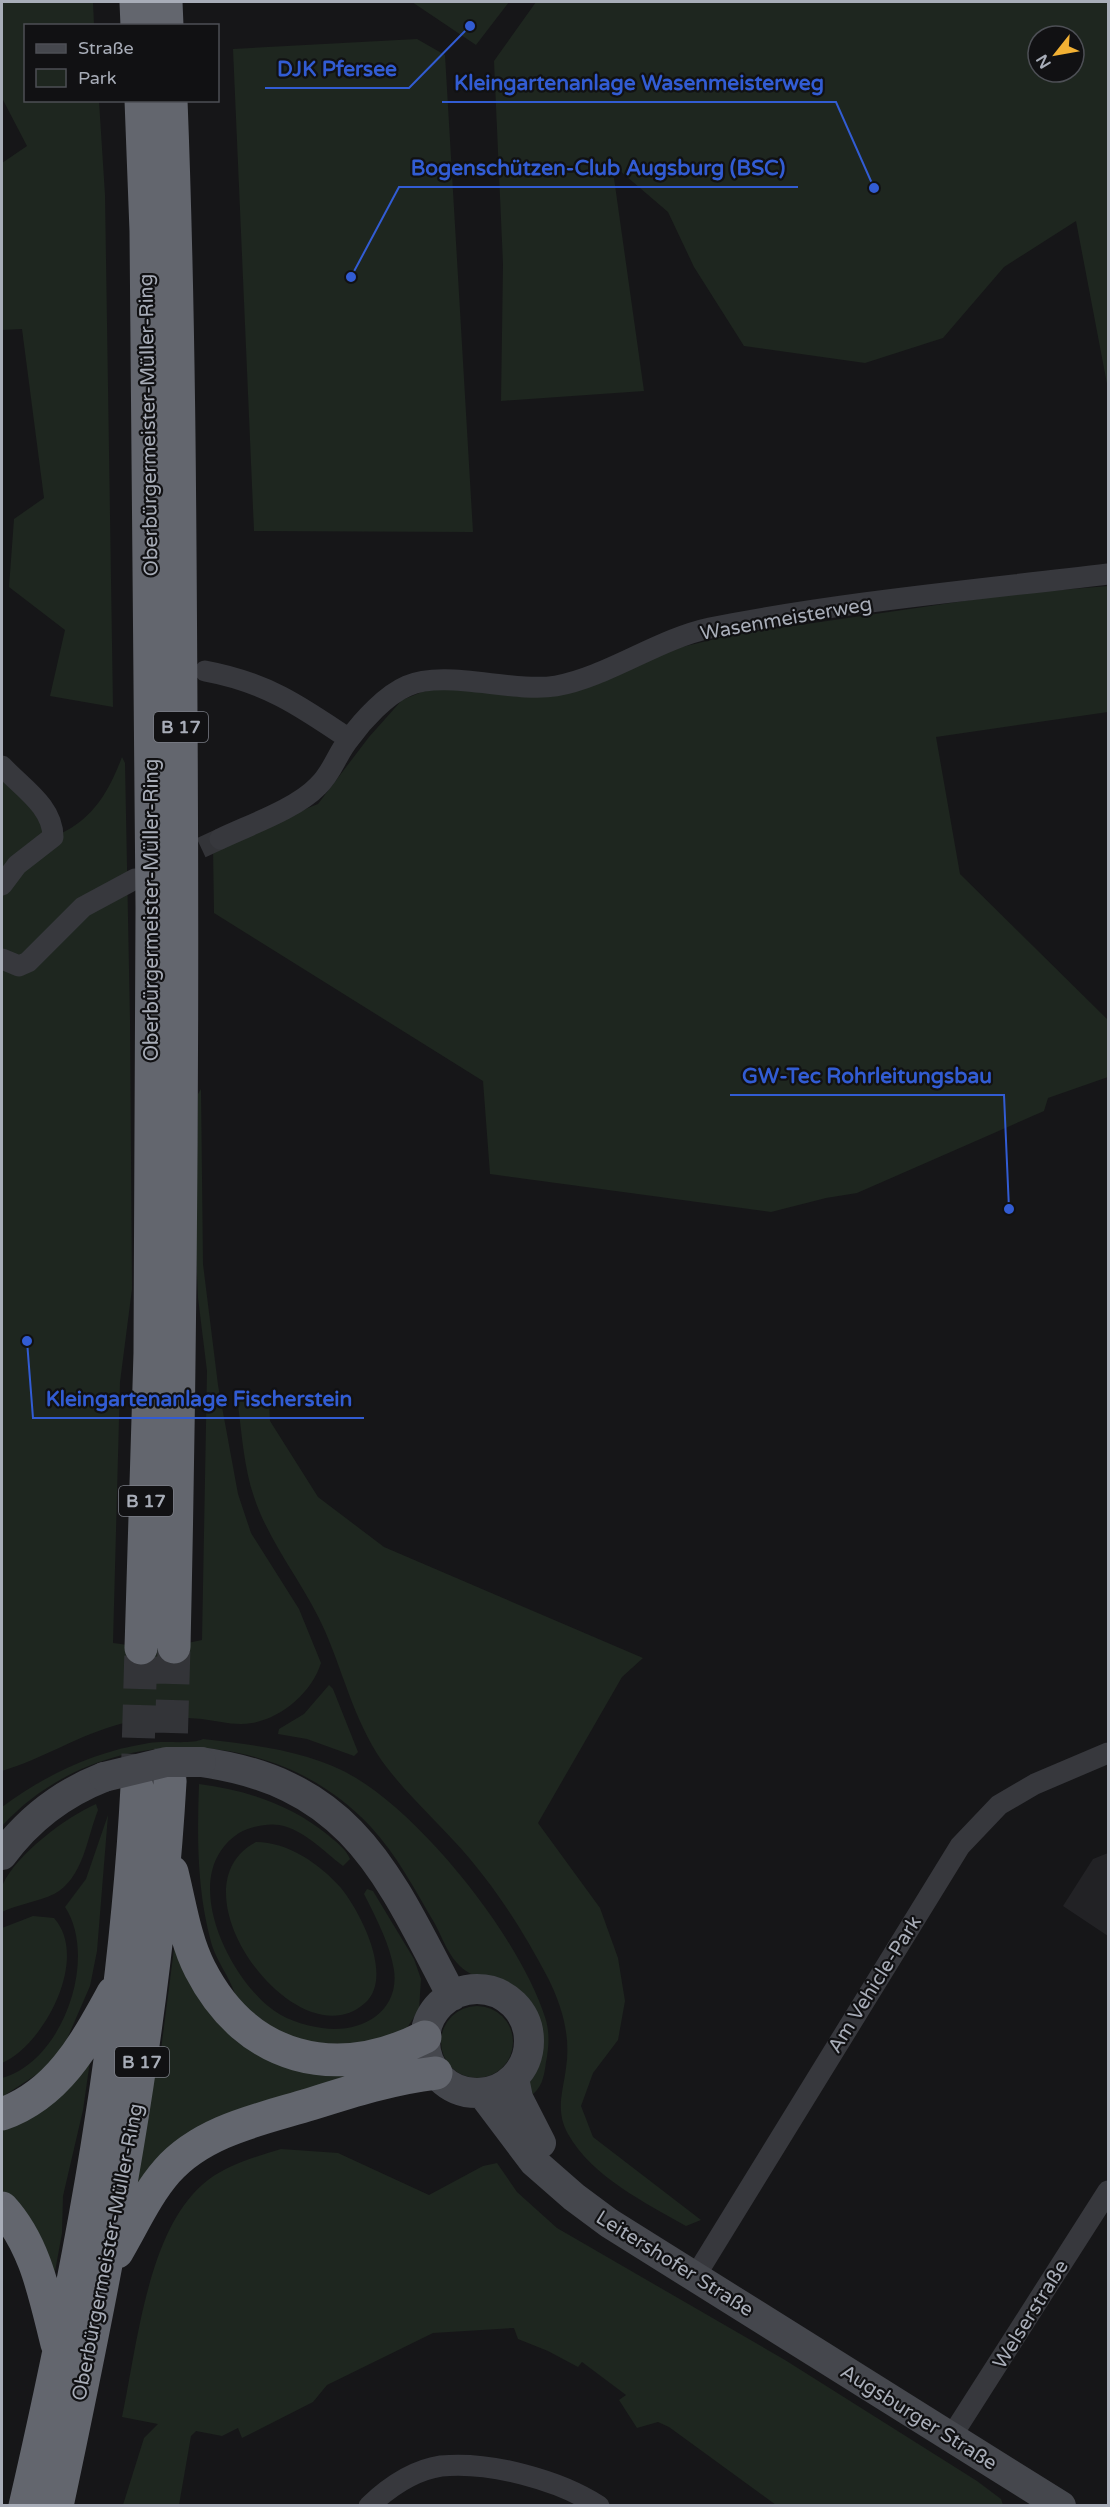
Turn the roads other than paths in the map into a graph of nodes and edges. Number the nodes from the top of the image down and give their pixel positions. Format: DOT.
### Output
graph roads {
  1 [pos="136,2"];
  2 [pos="166,2"];
  3 [pos="137,24"];
  4 [pos="167,24"];
  5 [pos="141,102"];
  6 [pos="171,102"];
  7 [pos="1108,574"];
  8 [pos="205,671"];
  9 [pos="349,739"];
  10 [pos="2,766"];
  11 [pos="220,839"];
  12 [pos="135,879"];
  13 [pos="2,885"];
  14 [pos="2,959"];
  15 [pos="174,1647"];
  16 [pos="141,1648"];
  17 [pos="1108,1753"];
  18 [pos="170,1782"];
  19 [pos="137,1787"];
  20 [pos="166,1850"];
  21 [pos="2,1855"];
  22 [pos="123,1975"];
  23 [pos="452,1996"];
  24 [pos="425,2037"];
  25 [pos="436,2073"];
  26 [pos="514,2078"];
  27 [pos="482,2093"];
  28 [pos="2,2114"];
  29 [pos="1108,2191"];
  30 [pos="574,2197"];
  31 [pos="2,2208"];
  32 [pos="105,2272"];
  33 [pos="696,2275"];
  34 [pos="777,2328"];
  35 [pos="59,2351"];
  36 [pos="951,2437"];
  37 [pos="25,2505"];
  38 [pos="57,2505"];
  39 [pos="369,2505"];
  40 [pos="599,2505"];
  41 [pos="1061,2505"];
  1 -- 3 [label="highway"];
  2 -- 4 [label="highway"];
  5 -- 16 [label="highway, Oberbürgermeister-Müller-Ring / B 17"];
  6 -- 15 [label="highway, Oberbürgermeister-Müller-Ring / B 17"];
  7 -- 9 [label="street, Wasenmeisterweg"];
  8 -- 9 [label="street"];
  9 -- 11 [label="street, Wasenmeisterweg"];
  10 -- 13 [label="street"];
  12 -- 14 [label="street"];
  17 -- 33 [label="street, Am Vehicle-Park"];
  18 -- 20 [label="highway, Oberbürgermeister-Müller-Ring / B 17"];
  19 -- 22 [label="highway, Oberbürgermeister-Müller-Ring / B 17"];
  20 -- 24 [label="highway"];
  20 -- 32 [label="highway, Oberbürgermeister-Müller-Ring / B 17"];
  21 -- 23 [label="street, bridge"];
  22 -- 28 [label="highway"];
  22 -- 35 [label="highway, Oberbürgermeister-Müller-Ring / B 17"];
  23 -- 24 [label="street"];
  23 -- 26 [label="street"];
  24 -- 25 [label="street"];
  25 -- 27 [label="street"];
  25 -- 32 [label="highway"];
  26 -- 27 [label="street"];
  26 -- 30 [label="street, Leitershofer Straße"];
  27 -- 30 [label="street, Leitershofer Straße"];
  29 -- 36 [label="street, Welserstraße"];
  30 -- 33 [label="street, Leitershofer Straße"];
  31 -- 35 [label="highway"];
  32 -- 38 [label="highway, Oberbürgermeister-Müller-Ring / B 17"];
  33 -- 34 [label="street, Leitershofer Straße"];
  34 -- 36 [label="street, Augsburger Straße"];
  35 -- 37 [label="highway, Oberbürgermeister-Müller-Ring / B 17"];
  36 -- 41 [label="street, Augsburger Straße"];
  39 -- 40 [label="street"];
}
